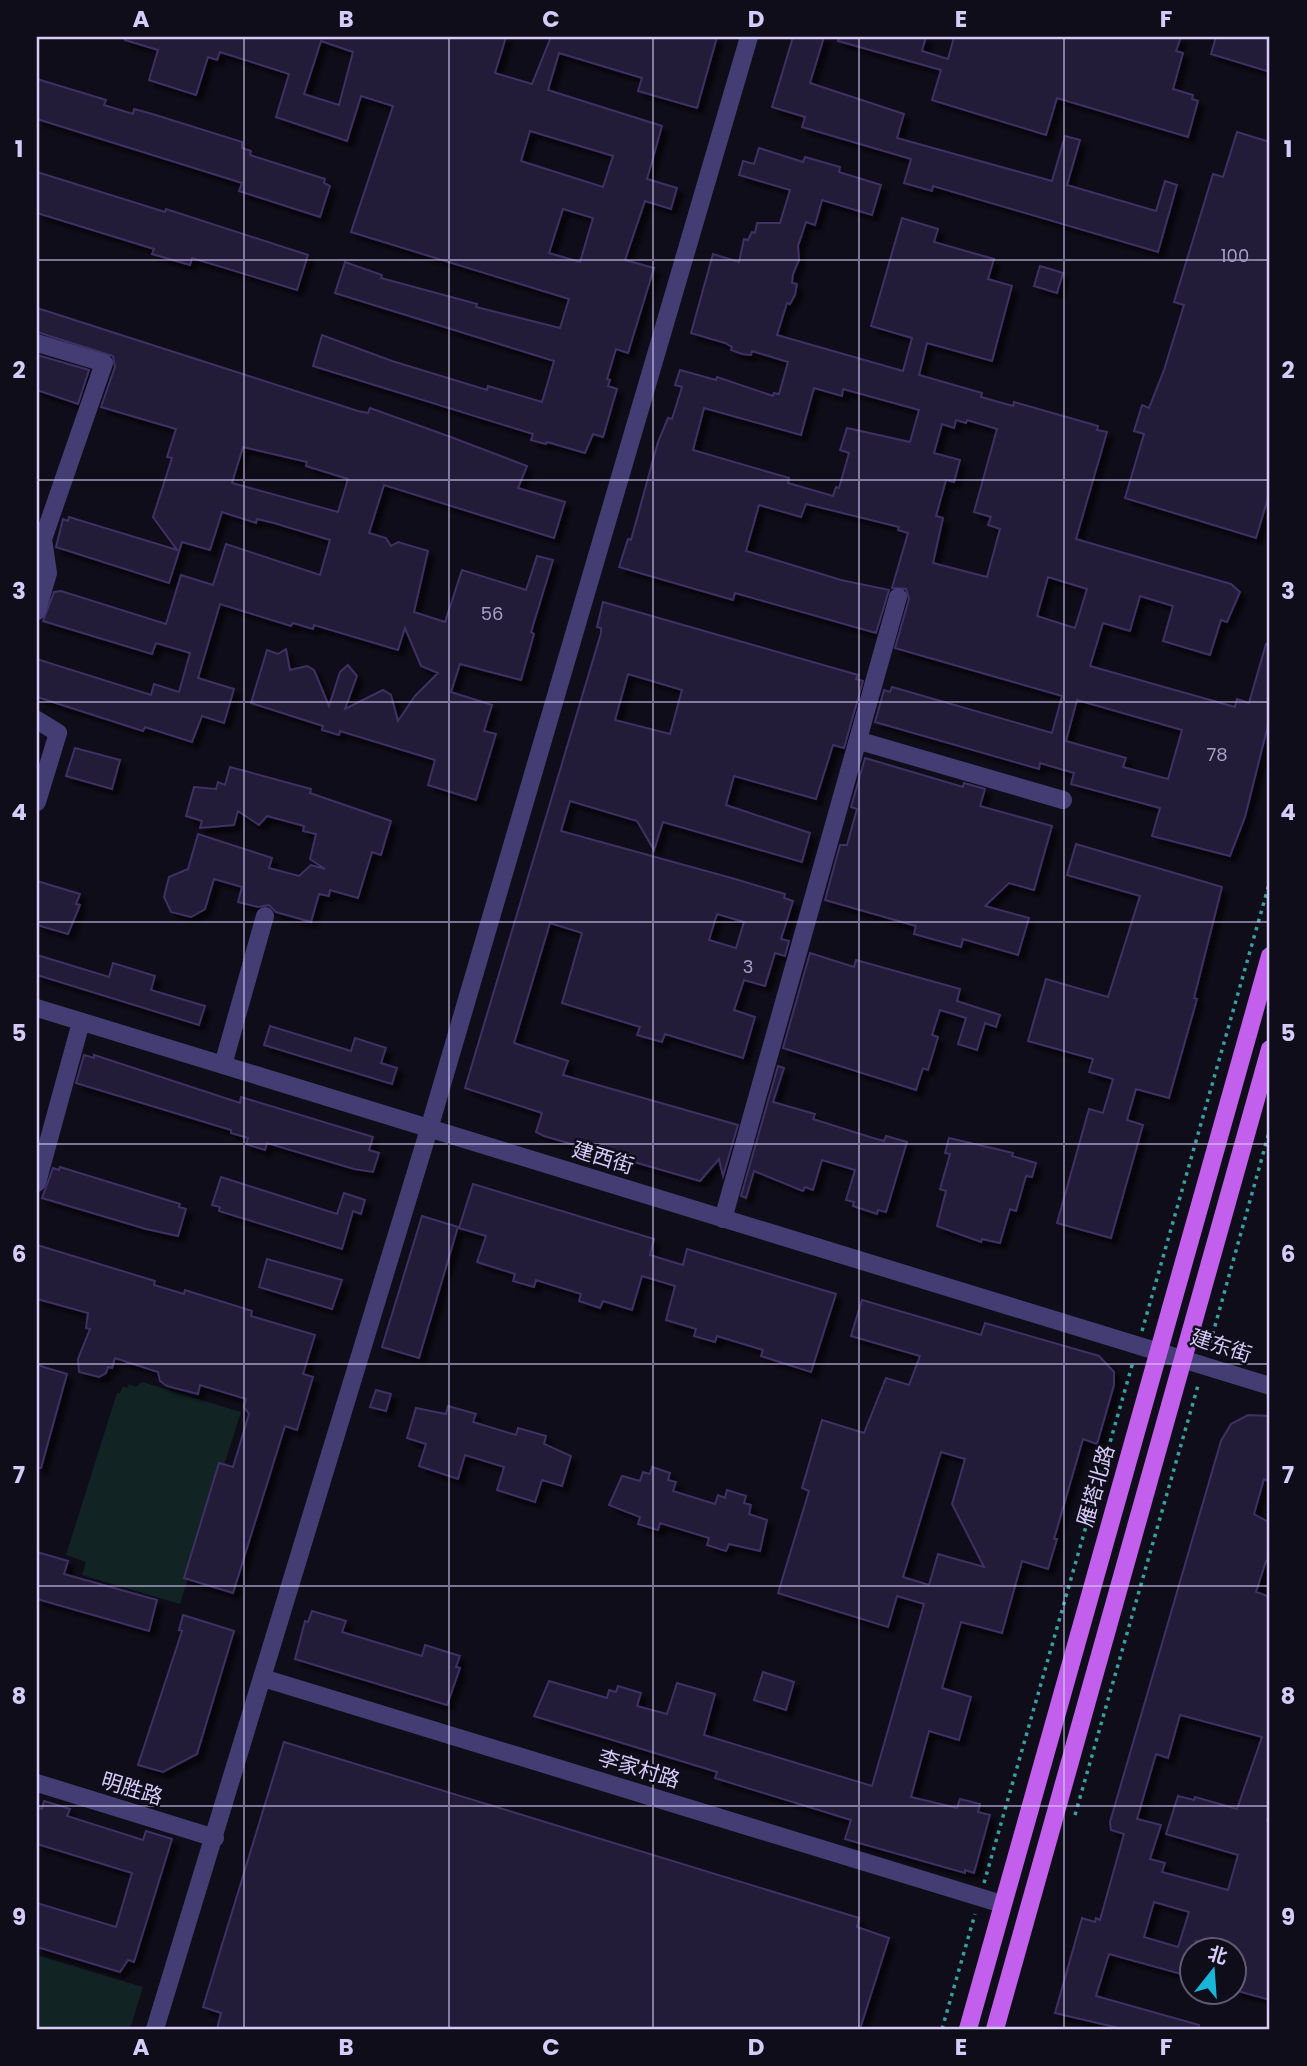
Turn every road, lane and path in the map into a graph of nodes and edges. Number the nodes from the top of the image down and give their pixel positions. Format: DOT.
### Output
graph roads {
  1 [pos="749,37"];
  2 [pos="37,343"];
  3 [pos="40,538"];
  4 [pos="898,597"];
  5 [pos="37,611"];
  6 [pos="37,719"];
  7 [pos="860,741"];
  8 [pos="1063,800"];
  9 [pos="37,802"];
  10 [pos="1270,881"];
  11 [pos="265,916"];
  12 [pos="1270,956"];
  13 [pos="37,1008"];
  14 [pos="81,1022"];
  15 [pos="1270,1049"];
  16 [pos="223,1065"];
  17 [pos="429,1129"];
  18 [pos="1270,1129"];
  19 [pos="37,1183"];
  20 [pos="723,1219"];
  21 [pos="1138,1344"];
  22 [pos="1158,1350"];
  23 [pos="1185,1359"];
  24 [pos="1204,1365"];
  25 [pos="1270,1386"];
  26 [pos="263,1678"];
  27 [pos="37,1783"];
  28 [pos="1073,1821"];
  29 [pos="215,1838"];
  30 [pos="980,1897"];
  31 [pos="1002,1903"];
  32 [pos="156,2029"];
  33 [pos="942,2029"];
  34 [pos="968,2029"];
  35 [pos="995,2029"];
  1 -- 17 [label="street"];
  2 -- 3 [label="street"];
  3 -- 5 [label="street"];
  4 -- 7 [label="street"];
  6 -- 9 [label="street"];
  7 -- 8 [label="street"];
  7 -- 20 [label="street"];
  10 -- 21 [label="path"];
  11 -- 16 [label="street"];
  12 -- 22 [label="main road, 雁塔北路"];
  13 -- 14 [label="street, 建西街"];
  14 -- 16 [label="street, 建西街"];
  14 -- 19 [label="street"];
  15 -- 23 [label="main road"];
  16 -- 17 [label="street, 建西街"];
  17 -- 20 [label="street, 建西街"];
  17 -- 26 [label="street"];
  18 -- 24 [label="path"];
  20 -- 21 [label="street, 建西街"];
  21 -- 22 [label="street, 建西街"];
  21 -- 30 [label="path"];
  22 -- 23 [label="street, 建东街"];
  22 -- 31 [label="main road, 雁塔北路"];
  23 -- 24 [label="street, 建东街"];
  23 -- 35 [label="main road"];
  24 -- 25 [label="street, 建东街"];
  24 -- 28 [label="path"];
  26 -- 29 [label="street"];
  26 -- 30 [label="street, 李家村路"];
  27 -- 29 [label="street, 明胜路"];
  29 -- 32 [label="street"];
  30 -- 31 [label="street, 李家村路"];
  30 -- 33 [label="path"];
  31 -- 34 [label="main road, 雁塔北路"];
}
